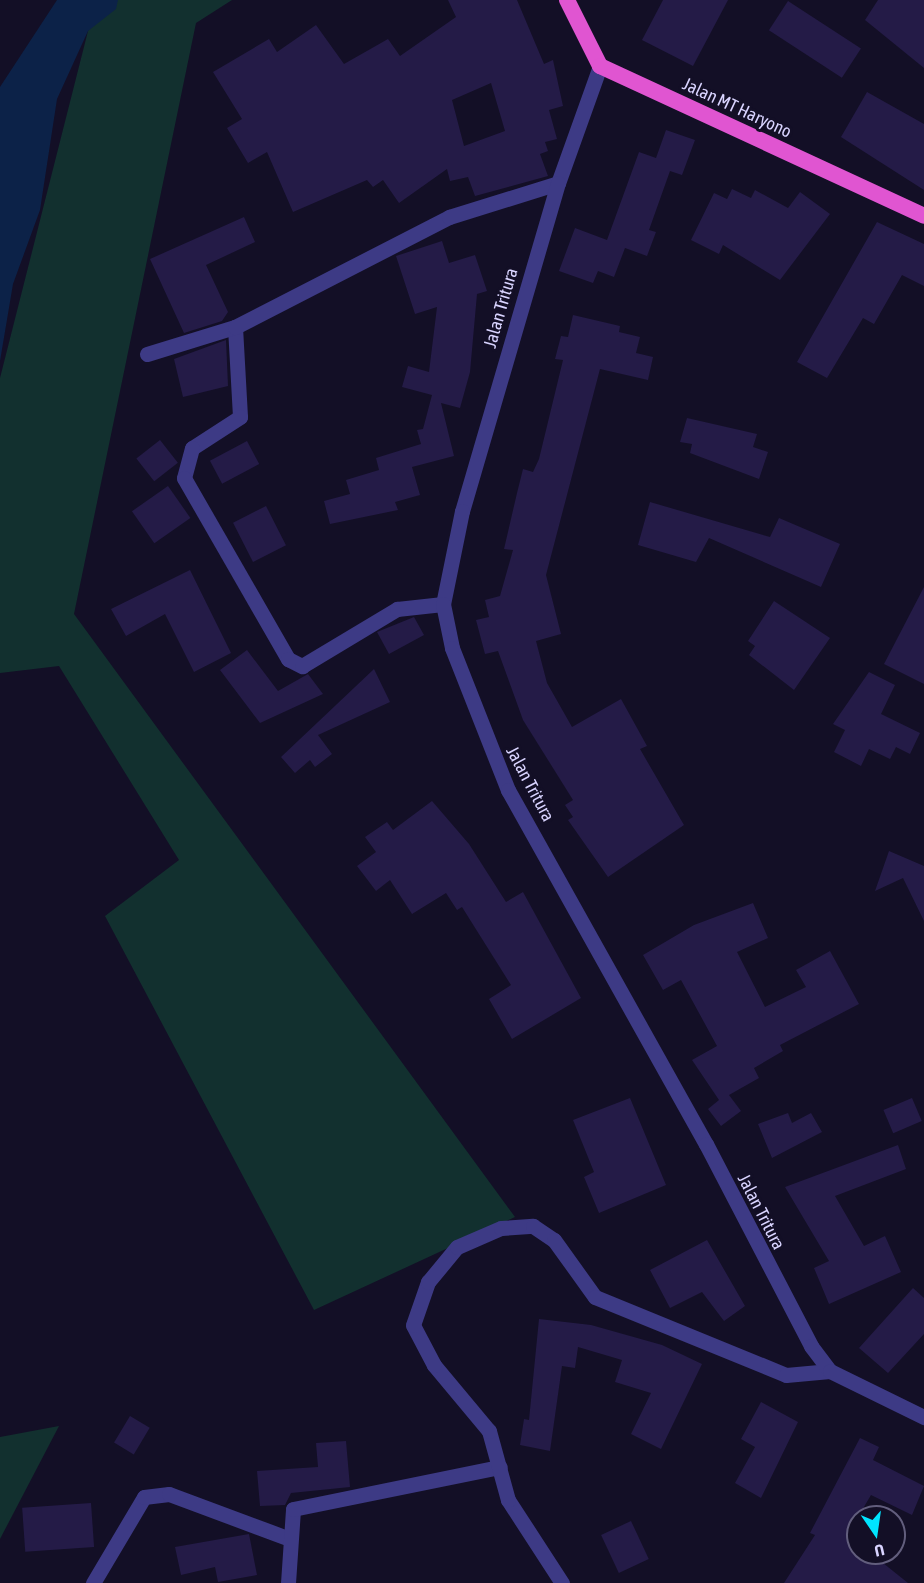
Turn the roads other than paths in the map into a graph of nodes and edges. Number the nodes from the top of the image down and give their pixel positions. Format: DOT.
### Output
graph roads {
  1 [pos="567,0"];
  2 [pos="600,66"];
  3 [pos="558,183"];
  4 [pos="924,216"];
  5 [pos="235,327"];
  6 [pos="147,354"];
  7 [pos="443,603"];
  8 [pos="830,1371"];
  9 [pos="924,1417"];
  10 [pos="500,1467"];
  11 [pos="287,1538"];
  12 [pos="93,1583"];
  13 [pos="288,1583"];
  14 [pos="562,1583"];
  1 -- 2 [label="highway"];
  2 -- 3 [label="street, Jalan Tritura"];
  2 -- 4 [label="highway, Jalan MT Haryono"];
  3 -- 5 [label="street"];
  3 -- 7 [label="street, Jalan Tritura"];
  5 -- 6 [label="street"];
  5 -- 7 [label="street"];
  7 -- 8 [label="street, Jalan Tritura"];
  8 -- 9 [label="street"];
  8 -- 10 [label="street"];
  10 -- 11 [label="street"];
  10 -- 14 [label="street"];
  11 -- 12 [label="street"];
  11 -- 13 [label="street"];
}
